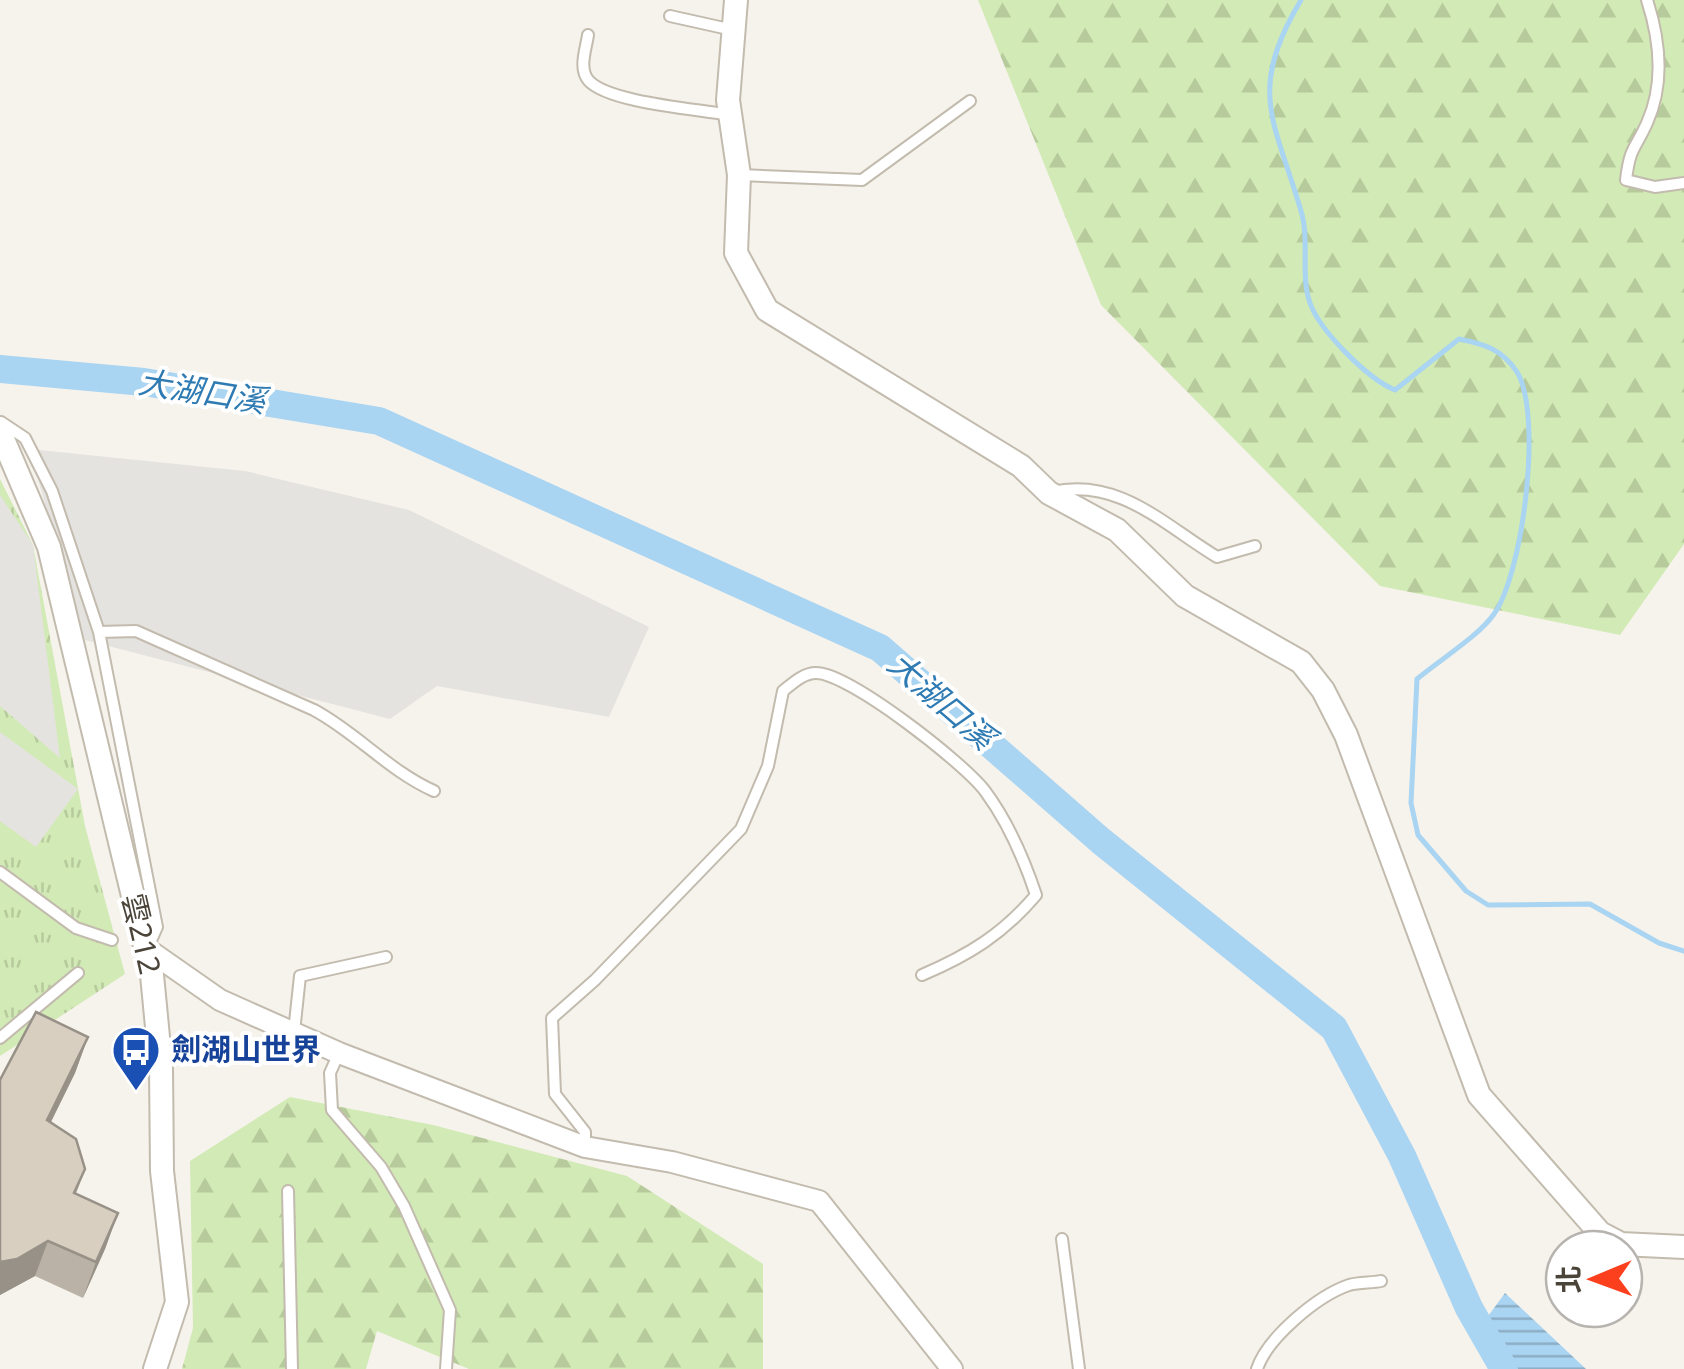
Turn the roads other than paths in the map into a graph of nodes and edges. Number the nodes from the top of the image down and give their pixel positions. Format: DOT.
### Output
graph roads {
  1 [pos="736,0"];
  2 [pos="1647,0"];
  3 [pos="670,16"];
  4 [pos="735,30"];
  5 [pos="588,35"];
  6 [pos="970,101"];
  7 [pos="730,115"];
  8 [pos="739,175"];
  9 [pos="1684,182"];
  10 [pos="0,421"];
  11 [pos="0,432"];
  12 [pos="1049,492"];
  13 [pos="1255,546"];
  14 [pos="99,632"];
  15 [pos="434,791"];
  16 [pos="0,872"];
  17 [pos="112,940"];
  18 [pos="147,949"];
  19 [pos="386,958"];
  20 [pos="78,973"];
  21 [pos="922,975"];
  22 [pos="294,1033"];
  23 [pos="0,1038"];
  24 [pos="340,1052"];
  25 [pos="585,1147"];
  26 [pos="288,1191"];
  27 [pos="1062,1239"];
  28 [pos="1684,1247"];
  29 [pos="1381,1282"];
  30 [pos="156,1369"];
  31 [pos="292,1369"];
  32 [pos="446,1369"];
  33 [pos="952,1369"];
  34 [pos="1078,1369"];
  35 [pos="1257,1369"];
  1 -- 4 [label="street"];
  2 -- 9 [label="lane"];
  3 -- 4 [label="lane"];
  4 -- 7 [label="street"];
  5 -- 7 [label="lane"];
  6 -- 8 [label="lane"];
  7 -- 8 [label="street"];
  8 -- 12 [label="street"];
  10 -- 14 [label="lane"];
  11 -- 18 [label="street, 雲212 / 雲212"];
  12 -- 13 [label="lane"];
  12 -- 28 [label="street"];
  14 -- 15 [label="lane"];
  14 -- 18 [label="lane"];
  16 -- 17 [label="lane"];
  18 -- 22 [label="street"];
  18 -- 30 [label="street, 雲212 / 雲212"];
  19 -- 22 [label="lane"];
  20 -- 23 [label="lane"];
  21 -- 25 [label="lane"];
  22 -- 24 [label="street"];
  24 -- 25 [label="street"];
  24 -- 32 [label="lane"];
  25 -- 33 [label="street"];
  26 -- 31 [label="lane"];
  27 -- 34 [label="lane"];
  29 -- 35 [label="lane"];
}
